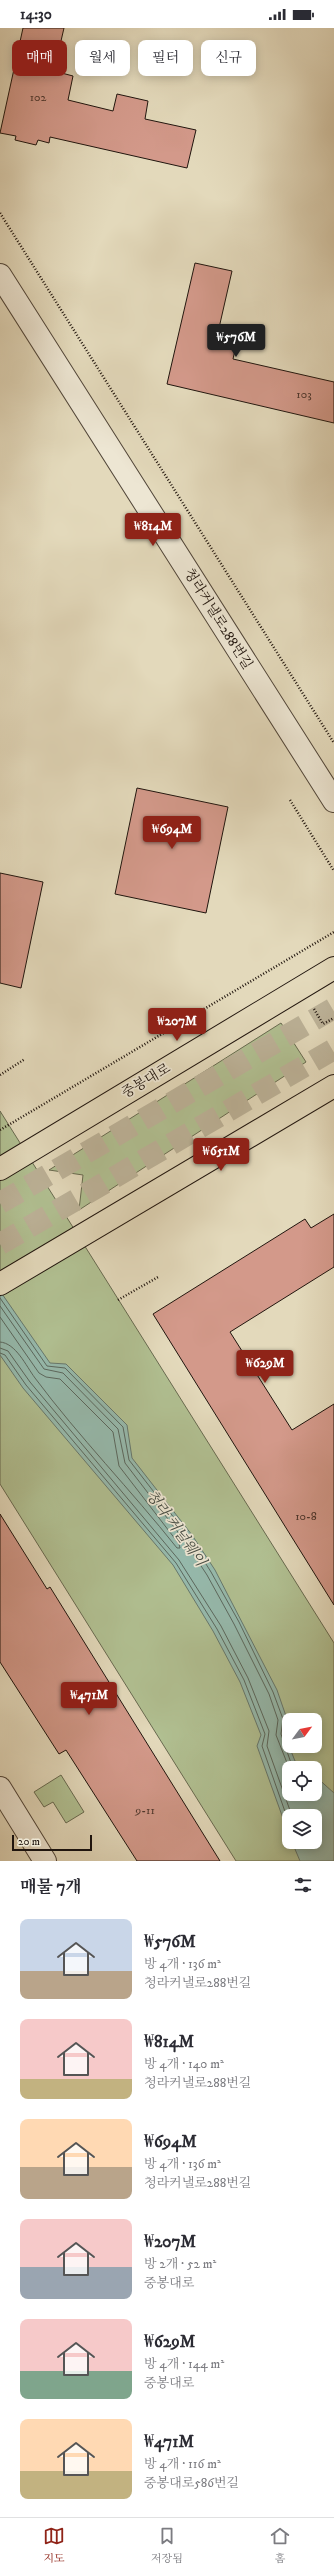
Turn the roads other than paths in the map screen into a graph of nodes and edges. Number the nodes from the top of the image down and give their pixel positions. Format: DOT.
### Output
graph roads {
  1 [pos="0,275"];
  2 [pos="334,801"];
  3 [pos="334,968"];
  4 [pos="334,1086"];
  5 [pos="0,1169"];
  6 [pos="0,1284"];
  7 [pos="0,1788"];
  8 [pos="45,1861"];
  1 -- 2 [label="street, 청라커낼로288번길"];
  3 -- 5 [label="main road, 중봉대로"];
  4 -- 6 [label="main road"];
  7 -- 8 [label="street"];
}
